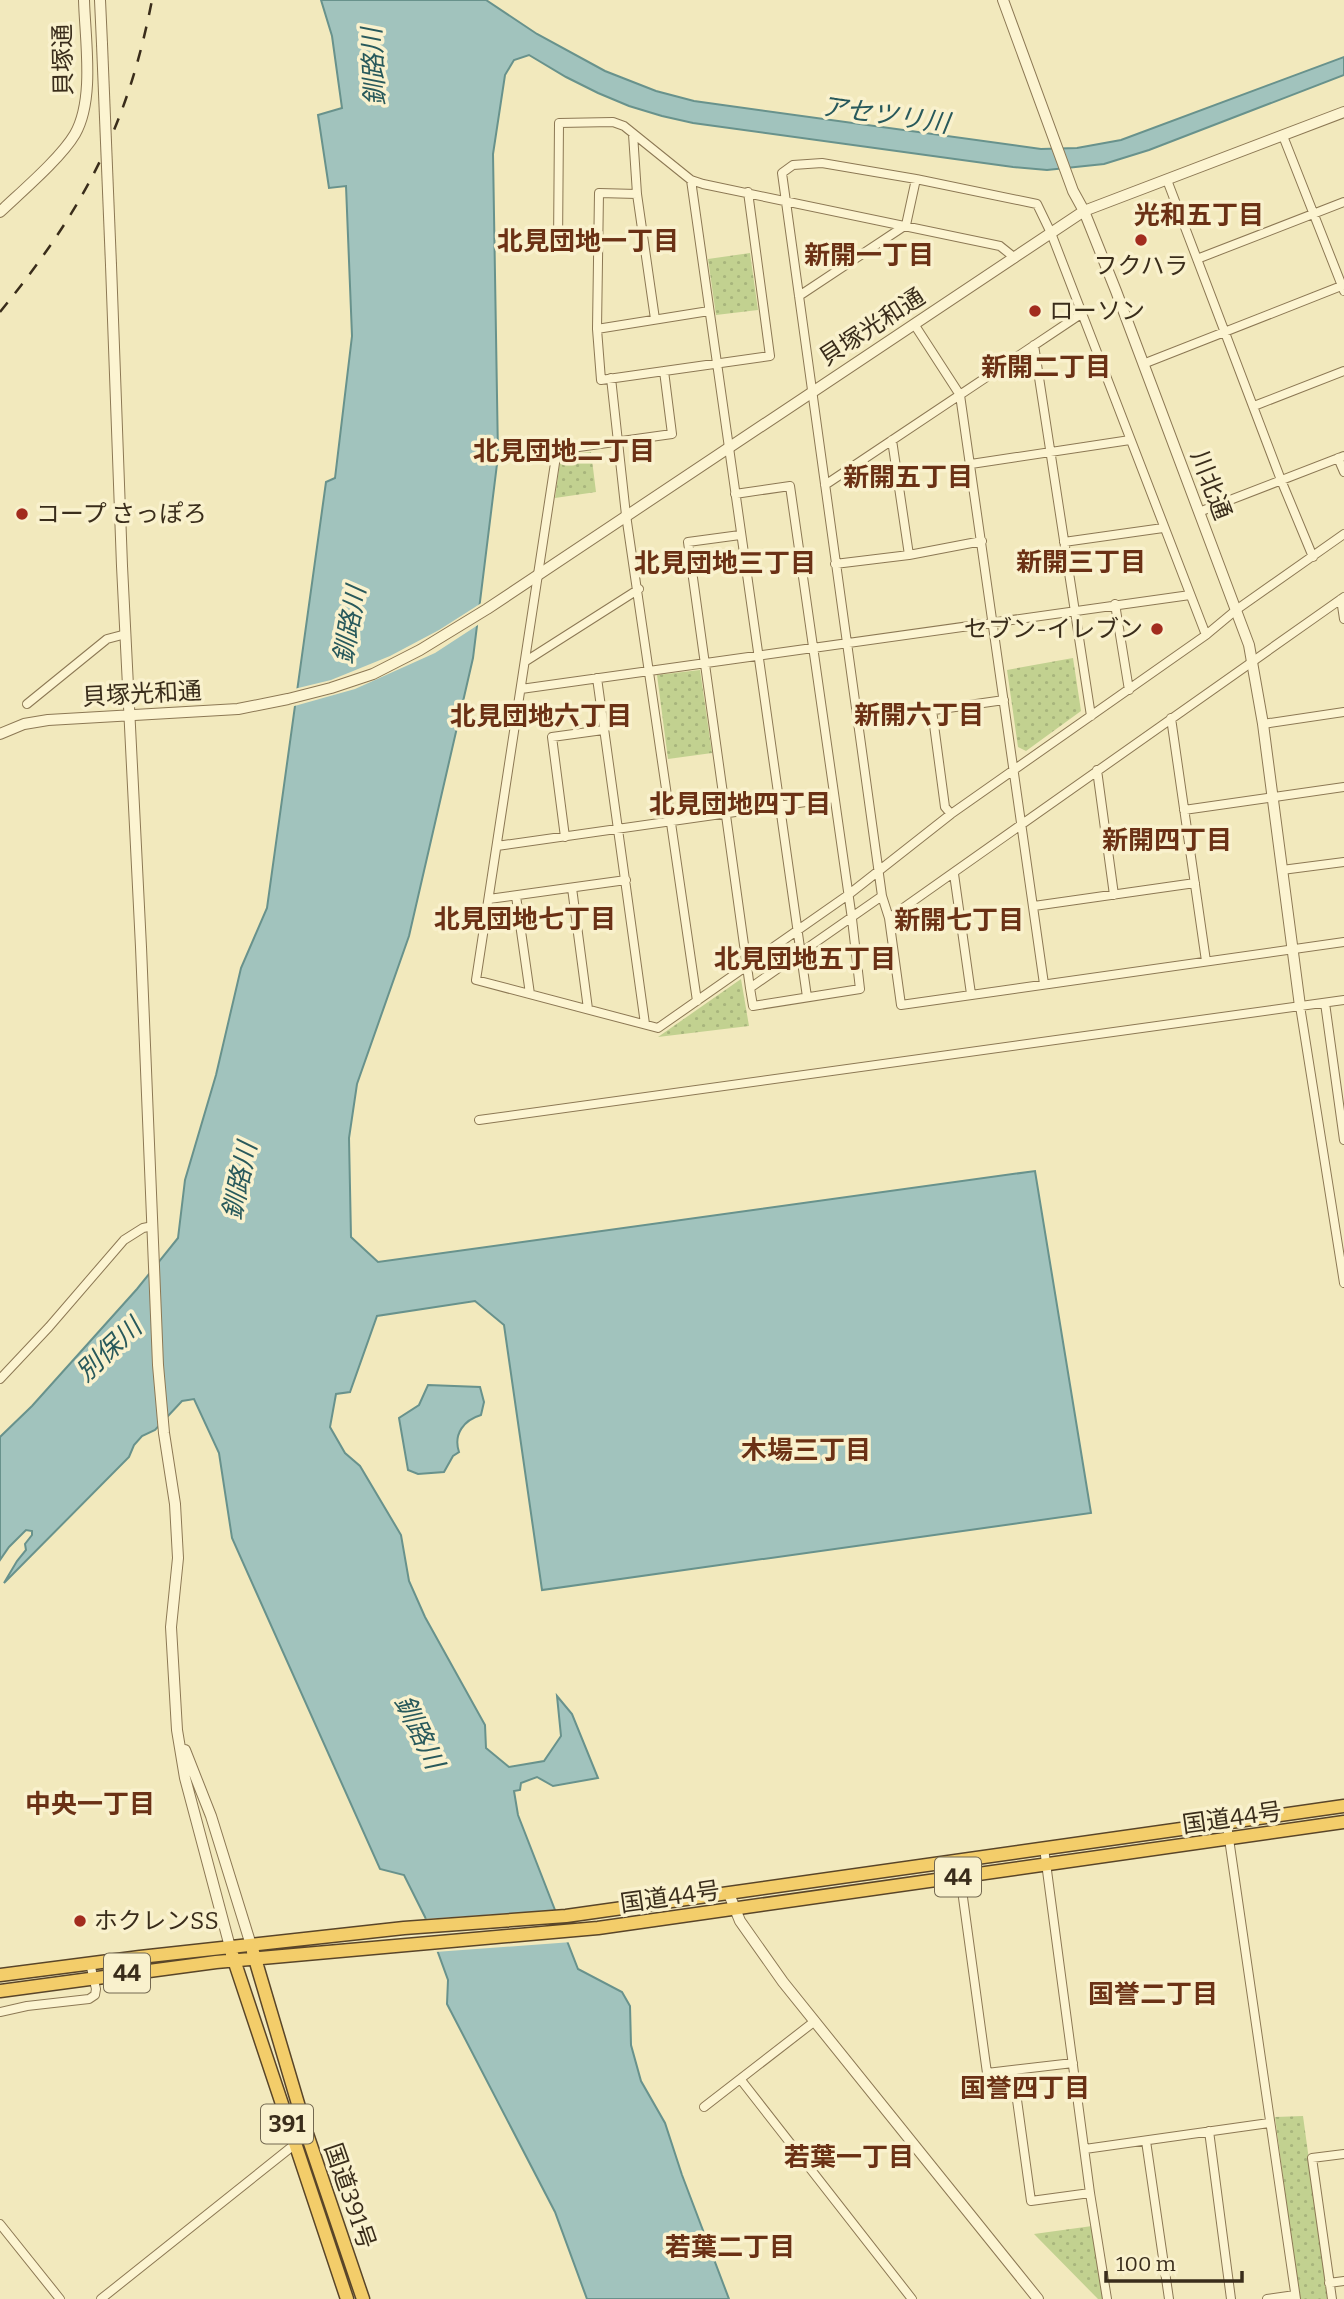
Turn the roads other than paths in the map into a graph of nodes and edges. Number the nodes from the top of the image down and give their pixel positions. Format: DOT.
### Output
graph roads {
  1 [pos="83,0"];
  2 [pos="100,0"];
  3 [pos="1003,0"];
  4 [pos="1344,112"];
  5 [pos="633,134"];
  6 [pos="1283,136"];
  7 [pos="916,179"];
  8 [pos="691,180"];
  9 [pos="1167,180"];
  10 [pos="748,192"];
  11 [pos="637,194"];
  12 [pos="784,201"];
  13 [pos="1344,202"];
  14 [pos="1084,211"];
  15 [pos="0,212"];
  16 [pos="1313,213"];
  17 [pos="906,225"];
  18 [pos="1051,233"];
  19 [pos="558,245"];
  20 [pos="1015,257"];
  21 [pos="1197,259"];
  22 [pos="1343,287"];
  23 [pos="799,296"];
  24 [pos="709,312"];
  25 [pos="1081,314"];
  26 [pos="655,319"];
  27 [pos="914,324"];
  28 [pos="597,330"];
  29 [pos="1225,332"];
  30 [pos="1034,345"];
  31 [pos="716,363"];
  32 [pos="1143,364"];
  33 [pos="664,371"];
  34 [pos="1344,371"];
  35 [pos="611,378"];
  36 [pos="811,392"];
  37 [pos="960,395"];
  38 [pos="1254,406"];
  39 [pos="892,440"];
  40 [pos="1130,440"];
  41 [pos="618,442"];
  42 [pos="728,448"];
  43 [pos="1051,452"];
  44 [pos="1341,457"];
  45 [pos="971,464"];
  46 [pos="1344,472"];
  47 [pos="1281,480"];
  48 [pos="825,485"];
  49 [pos="735,494"];
  50 [pos="1199,512"];
  51 [pos="626,515"];
  52 [pos="1163,528"];
  53 [pos="1344,534"];
  54 [pos="740,535"];
  55 [pos="982,541"];
  56 [pos="1063,542"];
  57 [pos="909,555"];
  58 [pos="1312,557"];
  59 [pos="835,564"];
  60 [pos="539,575"];
  61 [pos="639,589"];
  62 [pos="1190,595"];
  63 [pos="1343,598"];
  64 [pos="1115,604"];
  65 [pos="1074,610"];
  66 [pos="1237,610"];
  67 [pos="1344,619"];
  68 [pos="992,622"];
  69 [pos="126,634"];
  70 [pos="1206,635"];
  71 [pos="846,643"];
  72 [pos="813,647"];
  73 [pos="759,655"];
  74 [pos="526,661"];
  75 [pos="1252,661"];
  76 [pos="704,663"];
  77 [pos="650,671"];
  78 [pos="597,678"];
  79 [pos="521,689"];
  80 [pos="1129,690"];
  81 [pos="1004,700"];
  82 [pos="27,704"];
  83 [pos="932,710"];
  84 [pos="1344,712"];
  85 [pos="130,715"];
  86 [pos="1091,716"];
  87 [pos="1171,718"];
  88 [pos="858,721"];
  89 [pos="1263,724"];
  90 [pos="603,730"];
  91 [pos="0,734"];
  92 [pos="1014,770"];
  93 [pos="1097,770"];
  94 [pos="1344,787"];
  95 [pos="1272,797"];
  96 [pos="834,798"];
  97 [pos="779,807"];
  98 [pos="1184,810"];
  99 [pos="951,814"];
  100 [pos="726,816"];
  101 [pos="673,822"];
  102 [pos="1021,824"];
  103 [pos="619,830"];
  104 [pos="565,837"];
  105 [pos="498,846"];
  106 [pos="1344,862"];
  107 [pos="879,869"];
  108 [pos="1282,870"];
  109 [pos="954,874"];
  110 [pos="626,880"];
  111 [pos="1195,883"];
  112 [pos="572,888"];
  113 [pos="1114,894"];
  114 [pos="848,895"];
  115 [pos="516,896"];
  116 [pos="882,896"];
  117 [pos="489,899"];
  118 [pos="1034,906"];
  119 [pos="889,918"];
  120 [pos="852,919"];
  121 [pos="797,931"];
  122 [pos="1344,942"];
  123 [pos="1293,949"];
  124 [pos="802,954"];
  125 [pos="1206,961"];
  126 [pos="746,967"];
  127 [pos="1044,984"];
  128 [pos="750,988"];
  129 [pos="530,995"];
  130 [pos="971,995"];
  131 [pos="807,997"];
  132 [pos="1344,1000"];
  133 [pos="697,1001"];
  134 [pos="1325,1003"];
  135 [pos="1300,1006"];
  136 [pos="588,1009"];
  137 [pos="645,1024"];
  138 [pos="479,1120"];
  139 [pos="1344,1140"];
  140 [pos="153,1226"];
  141 [pos="1344,1283"];
  142 [pos="0,1379"];
  143 [pos="177,1730"];
  144 [pos="1344,1807"];
  145 [pos="1344,1822"];
  146 [pos="1227,1825"];
  147 [pos="1229,1840"];
  148 [pos="1044,1848"];
  149 [pos="958,1861"];
  150 [pos="1046,1864"];
  151 [pos="960,1876"];
  152 [pos="729,1894"];
  153 [pos="734,1909"];
  154 [pos="251,1945"];
  155 [pos="230,1947"];
  156 [pos="254,1959"];
  157 [pos="234,1961"];
  158 [pos="90,1964"];
  159 [pos="0,1975"];
  160 [pos="93,1978"];
  161 [pos="0,1991"];
  162 [pos="0,2012"];
  163 [pos="815,2021"];
  164 [pos="1073,2063"];
  165 [pos="1013,2071"];
  166 [pos="741,2080"];
  167 [pos="704,2107"];
  168 [pos="1269,2123"];
  169 [pos="1209,2131"];
  170 [pos="1146,2141"];
  171 [pos="294,2145"];
  172 [pos="1084,2149"];
  173 [pos="1344,2154"];
  174 [pos="1090,2193"];
  175 [pos="0,2224"];
  176 [pos="1344,2281"];
  177 [pos="1329,2283"];
  178 [pos="1295,2297"];
  179 [pos="60,2299"];
  180 [pos="102,2299"];
  181 [pos="347,2299"];
  182 [pos="363,2299"];
  183 [pos="912,2299"];
  184 [pos="1038,2299"];
  185 [pos="1107,2299"];
  186 [pos="1169,2299"];
  187 [pos="1231,2299"];
  188 [pos="1267,2299"];
  189 [pos="1332,2299"];
  1 -- 15 [label="street, 貝塚通"];
  2 -- 69 [label="street, bridge"];
  3 -- 14 [label="street, 川北通"];
  4 -- 6 [label="street, 貝塚光和通"];
  5 -- 8 [label="street"];
  5 -- 11 [label="street"];
  5 -- 19 [label="street"];
  6 -- 9 [label="street, 貝塚光和通"];
  6 -- 16 [label="street"];
  7 -- 12 [label="street"];
  7 -- 17 [label="street"];
  7 -- 18 [label="street"];
  8 -- 10 [label="street"];
  8 -- 24 [label="street"];
  9 -- 14 [label="street, 貝塚光和通"];
  9 -- 21 [label="street"];
  10 -- 12 [label="street"];
  10 -- 31 [label="street"];
  11 -- 26 [label="street"];
  11 -- 28 [label="street"];
  12 -- 17 [label="street"];
  12 -- 23 [label="street"];
  13 -- 16 [label="street"];
  14 -- 18 [label="street, 貝塚光和通"];
  14 -- 32 [label="street, 川北通"];
  16 -- 21 [label="street"];
  16 -- 22 [label="street"];
  17 -- 20 [label="street"];
  17 -- 23 [label="street"];
  18 -- 20 [label="street, 貝塚光和通"];
  18 -- 25 [label="street"];
  20 -- 27 [label="street, 貝塚光和通"];
  21 -- 29 [label="street"];
  22 -- 29 [label="street"];
  23 -- 36 [label="street"];
  24 -- 26 [label="street"];
  24 -- 31 [label="street"];
  25 -- 30 [label="street"];
  25 -- 40 [label="street"];
  26 -- 28 [label="street"];
  27 -- 36 [label="street, 貝塚光和通"];
  27 -- 37 [label="street"];
  28 -- 35 [label="street"];
  29 -- 32 [label="street"];
  29 -- 38 [label="street"];
  30 -- 37 [label="street"];
  30 -- 43 [label="street"];
  31 -- 33 [label="street"];
  31 -- 42 [label="street"];
  32 -- 50 [label="street, 川北通"];
  33 -- 35 [label="street"];
  33 -- 41 [label="street"];
  34 -- 38 [label="street"];
  35 -- 41 [label="street"];
  36 -- 42 [label="street, 貝塚光和通"];
  36 -- 48 [label="street"];
  37 -- 39 [label="street"];
  37 -- 45 [label="street"];
  38 -- 47 [label="street"];
  39 -- 48 [label="street"];
  39 -- 57 [label="street"];
  40 -- 43 [label="street"];
  40 -- 52 [label="street"];
  41 -- 51 [label="street"];
  41 -- 60 [label="street"];
  42 -- 49 [label="street"];
  42 -- 51 [label="street, 貝塚光和通"];
  43 -- 45 [label="street"];
  43 -- 56 [label="street"];
  44 -- 46 [label="street"];
  44 -- 47 [label="street"];
  45 -- 55 [label="street"];
  47 -- 50 [label="street"];
  47 -- 58 [label="street"];
  48 -- 59 [label="street"];
  49 -- 54 [label="street"];
  49 -- 72 [label="street"];
  50 -- 66 [label="street, 川北通"];
  51 -- 60 [label="street, 貝塚光和通"];
  51 -- 61 [label="street"];
  52 -- 56 [label="street"];
  52 -- 62 [label="street"];
  53 -- 58 [label="street"];
  54 -- 73 [label="street"];
  54 -- 76 [label="street"];
  55 -- 57 [label="street"];
  55 -- 68 [label="street"];
  56 -- 65 [label="street"];
  57 -- 59 [label="street"];
  58 -- 66 [label="street"];
  59 -- 71 [label="street"];
  60 -- 74 [label="street"];
  60 -- 85 [label="street, 貝塚光和通"];
  61 -- 74 [label="street"];
  61 -- 77 [label="street"];
  62 -- 64 [label="street"];
  62 -- 70 [label="street"];
  63 -- 67 [label="street"];
  63 -- 75 [label="street"];
  64 -- 65 [label="street"];
  64 -- 80 [label="street"];
  65 -- 68 [label="street"];
  65 -- 86 [label="street"];
  66 -- 70 [label="street"];
  66 -- 75 [label="street, 川北通"];
  68 -- 71 [label="street"];
  68 -- 81 [label="street"];
  69 -- 82 [label="street"];
  69 -- 85 [label="street"];
  70 -- 80 [label="street"];
  71 -- 72 [label="street"];
  71 -- 88 [label="street"];
  72 -- 73 [label="street"];
  72 -- 96 [label="street"];
  73 -- 76 [label="street"];
  73 -- 97 [label="street"];
  74 -- 79 [label="street"];
  75 -- 87 [label="street"];
  75 -- 89 [label="street, 川北通"];
  76 -- 77 [label="street"];
  76 -- 100 [label="street"];
  77 -- 78 [label="street"];
  77 -- 101 [label="street"];
  78 -- 79 [label="street"];
  78 -- 90 [label="street"];
  79 -- 105 [label="street"];
  80 -- 86 [label="street"];
  81 -- 83 [label="street"];
  81 -- 92 [label="street"];
  83 -- 88 [label="street"];
  83 -- 99 [label="street"];
  84 -- 89 [label="street"];
  85 -- 91 [label="street, 貝塚光和通"];
  85 -- 140 [label="street"];
  86 -- 92 [label="street"];
  87 -- 93 [label="street"];
  87 -- 98 [label="street"];
  88 -- 107 [label="street"];
  89 -- 95 [label="street, 川北通"];
  90 -- 103 [label="street"];
  90 -- 104 [label="street"];
  92 -- 99 [label="street"];
  92 -- 102 [label="street"];
  93 -- 102 [label="street"];
  93 -- 113 [label="street"];
  94 -- 95 [label="street"];
  95 -- 98 [label="street"];
  95 -- 108 [label="street, 川北通"];
  96 -- 97 [label="street"];
  96 -- 114 [label="street"];
  97 -- 100 [label="street"];
  97 -- 121 [label="street"];
  98 -- 111 [label="street"];
  99 -- 107 [label="street"];
  100 -- 101 [label="street"];
  100 -- 126 [label="street"];
  101 -- 103 [label="street"];
  101 -- 133 [label="street"];
  102 -- 109 [label="street"];
  102 -- 118 [label="street"];
  103 -- 104 [label="street"];
  103 -- 110 [label="street"];
  104 -- 105 [label="street"];
  105 -- 117 [label="street"];
  106 -- 108 [label="street"];
  107 -- 114 [label="street"];
  107 -- 116 [label="street"];
  108 -- 123 [label="street, 川北通"];
  109 -- 119 [label="street"];
  109 -- 130 [label="street"];
  110 -- 112 [label="street"];
  110 -- 137 [label="street"];
  111 -- 113 [label="street"];
  111 -- 125 [label="street"];
  112 -- 115 [label="street"];
  112 -- 136 [label="street"];
  113 -- 118 [label="street"];
  114 -- 120 [label="street"];
  114 -- 121 [label="street"];
  115 -- 117 [label="street"];
  115 -- 129 [label="street"];
  116 -- 119 [label="street"];
  116 -- 120 [label="street"];
  117 -- 129 [label="street"];
  118 -- 127 [label="street"];
  119 -- 130 [label="street"];
  120 -- 124 [label="street"];
  120 -- 131 [label="street"];
  121 -- 124 [label="street"];
  121 -- 126 [label="street"];
  122 -- 123 [label="street"];
  123 -- 125 [label="street"];
  123 -- 135 [label="street, 川北通"];
  124 -- 128 [label="street"];
  124 -- 131 [label="street"];
  125 -- 127 [label="street"];
  126 -- 128 [label="street"];
  126 -- 133 [label="street"];
  127 -- 130 [label="street"];
  128 -- 131 [label="street"];
  129 -- 136 [label="street"];
  132 -- 134 [label="street"];
  133 -- 137 [label="street"];
  134 -- 135 [label="street"];
  134 -- 139 [label="street"];
  135 -- 138 [label="street"];
  135 -- 141 [label="street"];
  136 -- 137 [label="street"];
  140 -- 142 [label="street"];
  140 -- 143 [label="street"];
  143 -- 154 [label="street"];
  143 -- 155 [label="street"];
  144 -- 146 [label="highway, 国道44号 / 44"];
  145 -- 147 [label="highway, 国道44号 / 44"];
  146 -- 147 [label="street"];
  146 -- 148 [label="highway, 国道44号 / 44"];
  147 -- 150 [label="highway, 国道44号 / 44"];
  147 -- 168 [label="street"];
  148 -- 149 [label="highway, 国道44号 / 44"];
  148 -- 150 [label="street"];
  149 -- 151 [label="street"];
  149 -- 152 [label="highway, 国道44号 / 44"];
  150 -- 151 [label="highway, 国道44号 / 44"];
  150 -- 164 [label="street"];
  151 -- 153 [label="highway, 国道44号 / 44"];
  151 -- 165 [label="street"];
  152 -- 153 [label="street"];
  152 -- 154 [label="highway, 国道44号 / 44"];
  153 -- 156 [label="highway, 国道44号 / 44"];
  153 -- 163 [label="street"];
  154 -- 155 [label="highway, 国道44号 / 44"];
  154 -- 156 [label="highway, 国道391号 / 391"];
  155 -- 157 [label="highway, 国道391号 / 391"];
  155 -- 158 [label="highway, 国道44号 / 44"];
  156 -- 157 [label="highway, 国道44号 / 44"];
  156 -- 182 [label="highway, 国道391号 / 391"];
  157 -- 160 [label="highway, 国道44号 / 44"];
  157 -- 171 [label="highway, 国道391号 / 391"];
  158 -- 159 [label="highway, 国道44号 / 44"];
  158 -- 160 [label="street"];
  160 -- 161 [label="highway, 国道44号 / 44"];
  160 -- 162 [label="street"];
  163 -- 166 [label="street"];
  163 -- 184 [label="street"];
  164 -- 165 [label="street"];
  164 -- 172 [label="street"];
  165 -- 174 [label="street"];
  166 -- 167 [label="street"];
  166 -- 183 [label="street"];
  168 -- 169 [label="street"];
  168 -- 178 [label="street"];
  169 -- 170 [label="street"];
  169 -- 187 [label="street"];
  170 -- 172 [label="street"];
  170 -- 186 [label="street"];
  171 -- 180 [label="street"];
  171 -- 181 [label="highway, 国道391号 / 391"];
  172 -- 174 [label="street"];
  173 -- 177 [label="street"];
  174 -- 185 [label="street"];
  175 -- 179 [label="street"];
  176 -- 177 [label="street"];
  177 -- 189 [label="street"];
  178 -- 188 [label="street"];
}
